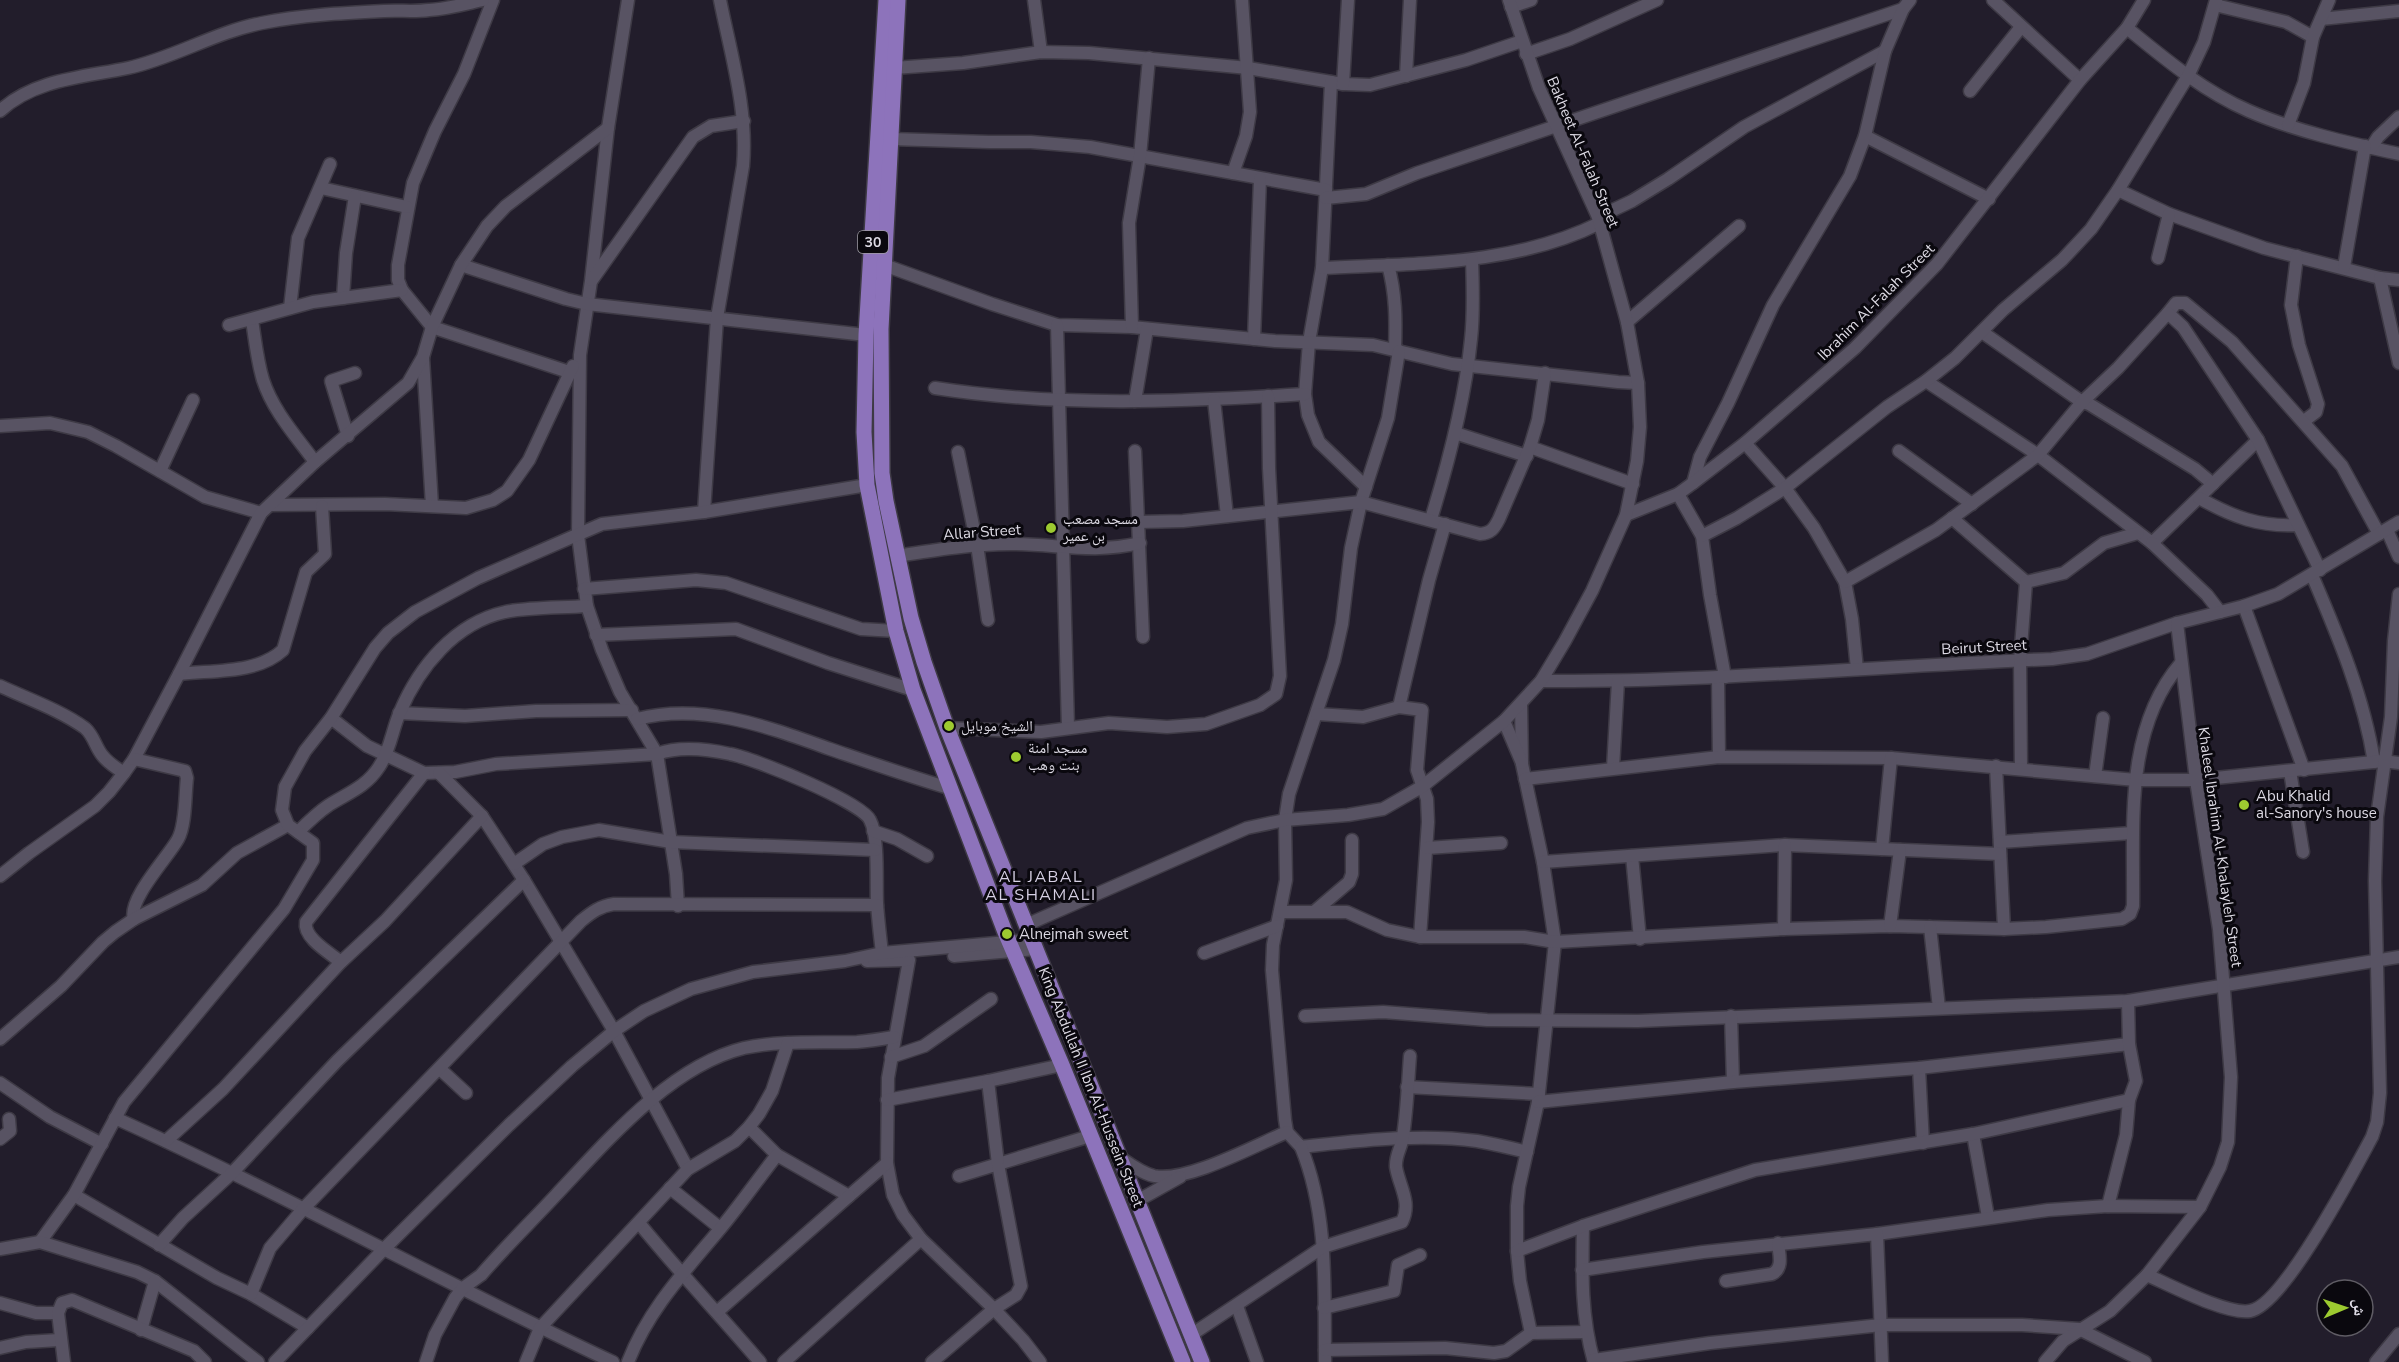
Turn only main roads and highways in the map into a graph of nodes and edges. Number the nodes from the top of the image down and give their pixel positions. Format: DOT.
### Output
graph roads {
  1 [pos="886,0"];
  2 [pos="898,0"];
  3 [pos="882,200"];
  4 [pos="880,237"];
  5 [pos="1183,1362"];
  6 [pos="1202,1362"];
  1 -- 3 [label="main road, King Abdullah II Ibn Al-Hussein Street / 30"];
  2 -- 3 [label="main road, King Abdullah II Ibn Al-Hussein Street / 30"];
  3 -- 4 [label="main road, King Abdullah II Ibn Al-Hussein Street / 30"];
  4 -- 5 [label="main road, King Abdullah II Ibn Al-Hussein Street / 30"];
  4 -- 6 [label="main road, King Abdullah II Ibn Al-Hussein Street / 30"];
}
